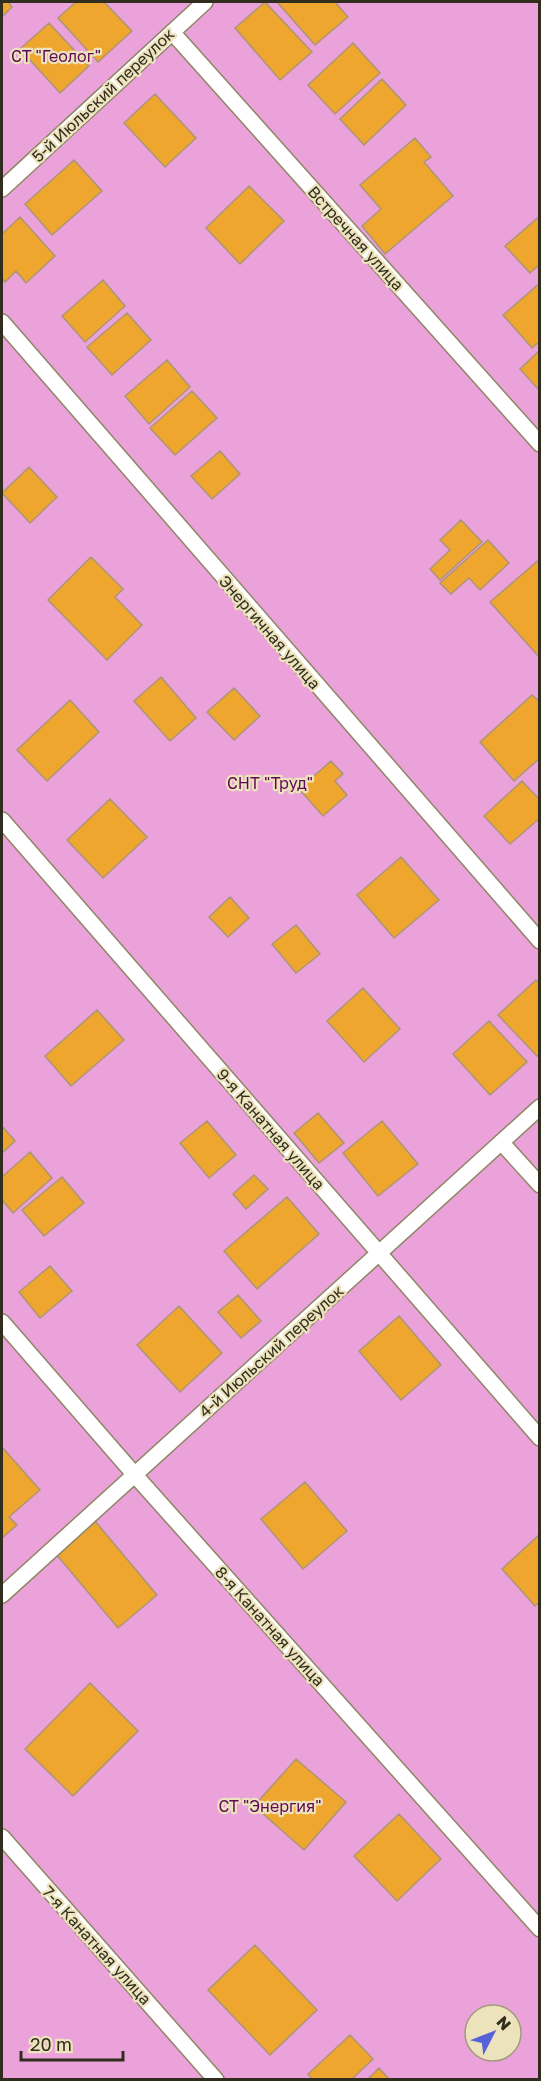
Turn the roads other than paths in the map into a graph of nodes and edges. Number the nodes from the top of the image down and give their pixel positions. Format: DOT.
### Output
graph roads {
  1 [pos="205,2"];
  2 [pos="172,32"];
  3 [pos="2,189"];
  4 [pos="2,322"];
  5 [pos="540,444"];
  6 [pos="2,820"];
  7 [pos="540,941"];
  8 [pos="540,1107"];
  9 [pos="501,1142"];
  10 [pos="540,1185"];
  11 [pos="379,1253"];
  12 [pos="2,1322"];
  13 [pos="540,1438"];
  14 [pos="134,1474"];
  15 [pos="2,1595"];
  16 [pos="2,1837"];
  17 [pos="540,1929"];
  18 [pos="216,2079"];
  1 -- 2 [label="lane, 5-й Июльский переулок"];
  2 -- 3 [label="lane, 5-й Июльский переулок"];
  2 -- 5 [label="lane, Встречная улица"];
  4 -- 7 [label="lane, Энергичная улица"];
  6 -- 11 [label="lane, 9-я Канатная улица"];
  8 -- 9 [label="lane, 4-й Июльский переулок"];
  9 -- 10 [label="lane"];
  9 -- 11 [label="lane, 4-й Июльский переулок"];
  11 -- 13 [label="lane, 9-я Канатная улица"];
  11 -- 14 [label="lane, 4-й Июльский переулок"];
  12 -- 14 [label="lane, 8-я Канатная улица"];
  14 -- 15 [label="lane, 4-й Июльский переулок"];
  14 -- 17 [label="lane, 8-я Канатная улица"];
  16 -- 18 [label="lane, 7-я Канатная улица"];
}
